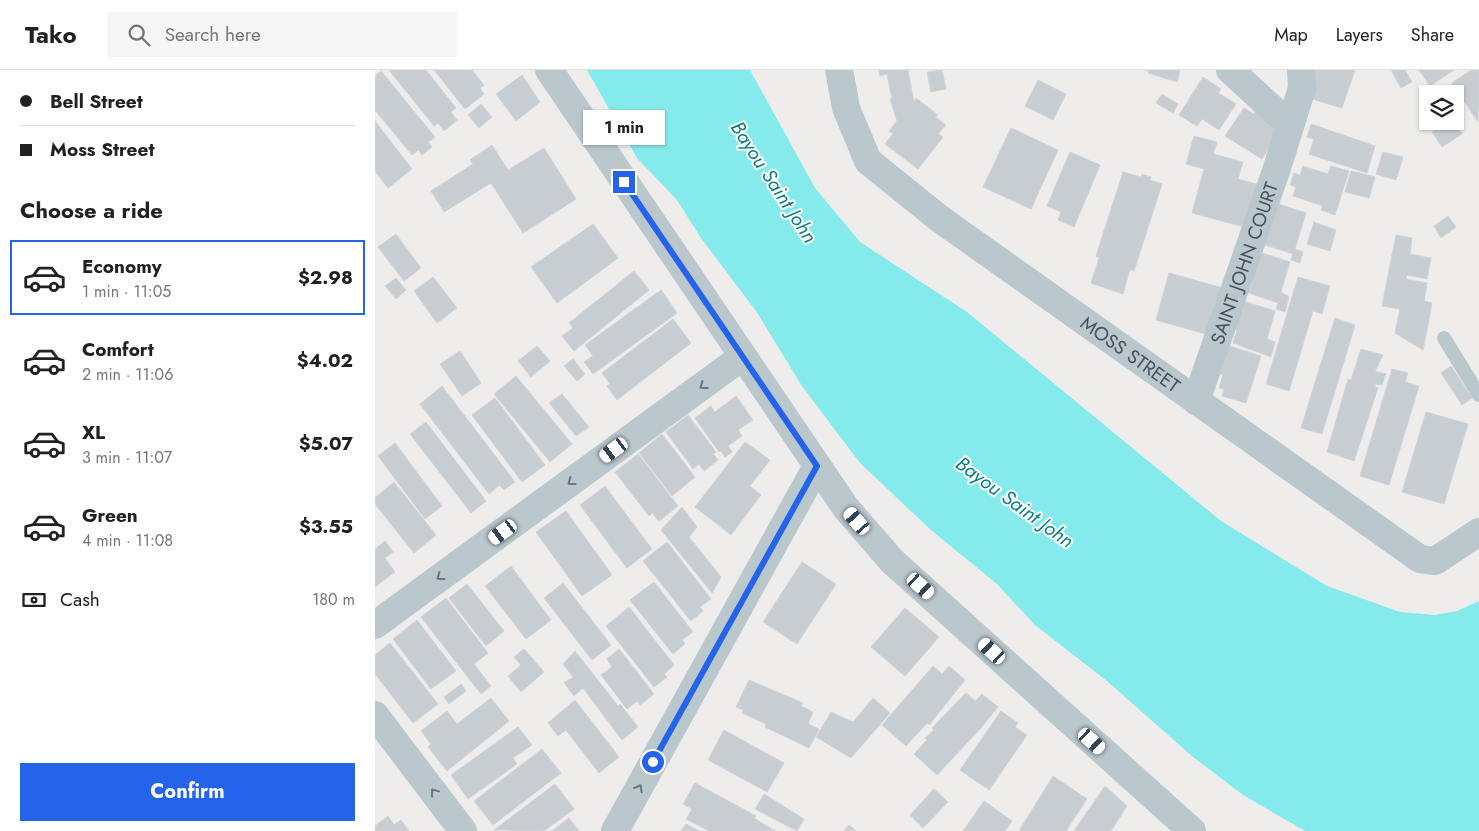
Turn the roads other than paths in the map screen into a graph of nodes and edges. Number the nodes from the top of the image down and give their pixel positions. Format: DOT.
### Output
graph roads {
  1 [pos="549,70"];
  2 [pos="839,70"];
  3 [pos="1229,70"];
  4 [pos="1301,70"];
  5 [pos="1290,125"];
  6 [pos="1444,338"];
  7 [pos="742,357"];
  8 [pos="1479,395"];
  9 [pos="1196,400"];
  10 [pos="817,466"];
  11 [pos="1479,532"];
  12 [pos="375,625"];
  13 [pos="375,715"];
  14 [pos="463,831"];
  15 [pos="615,831"];
  16 [pos="1192,831"];
  1 -- 7 [label="street"];
  2 -- 9 [label="street, MOSS STREET"];
  3 -- 5 [label="street"];
  4 -- 5 [label="street, SAINT JOHN COURT"];
  5 -- 9 [label="street, SAINT JOHN COURT"];
  6 -- 8 [label="lane"];
  7 -- 10 [label="street"];
  7 -- 12 [label="street, one-way"];
  9 -- 11 [label="street, MOSS STREET"];
  15 -- 10 [label="street, one-way"];
  10 -- 16 [label="street"];
  14 -- 13 [label="street, one-way"];
}
